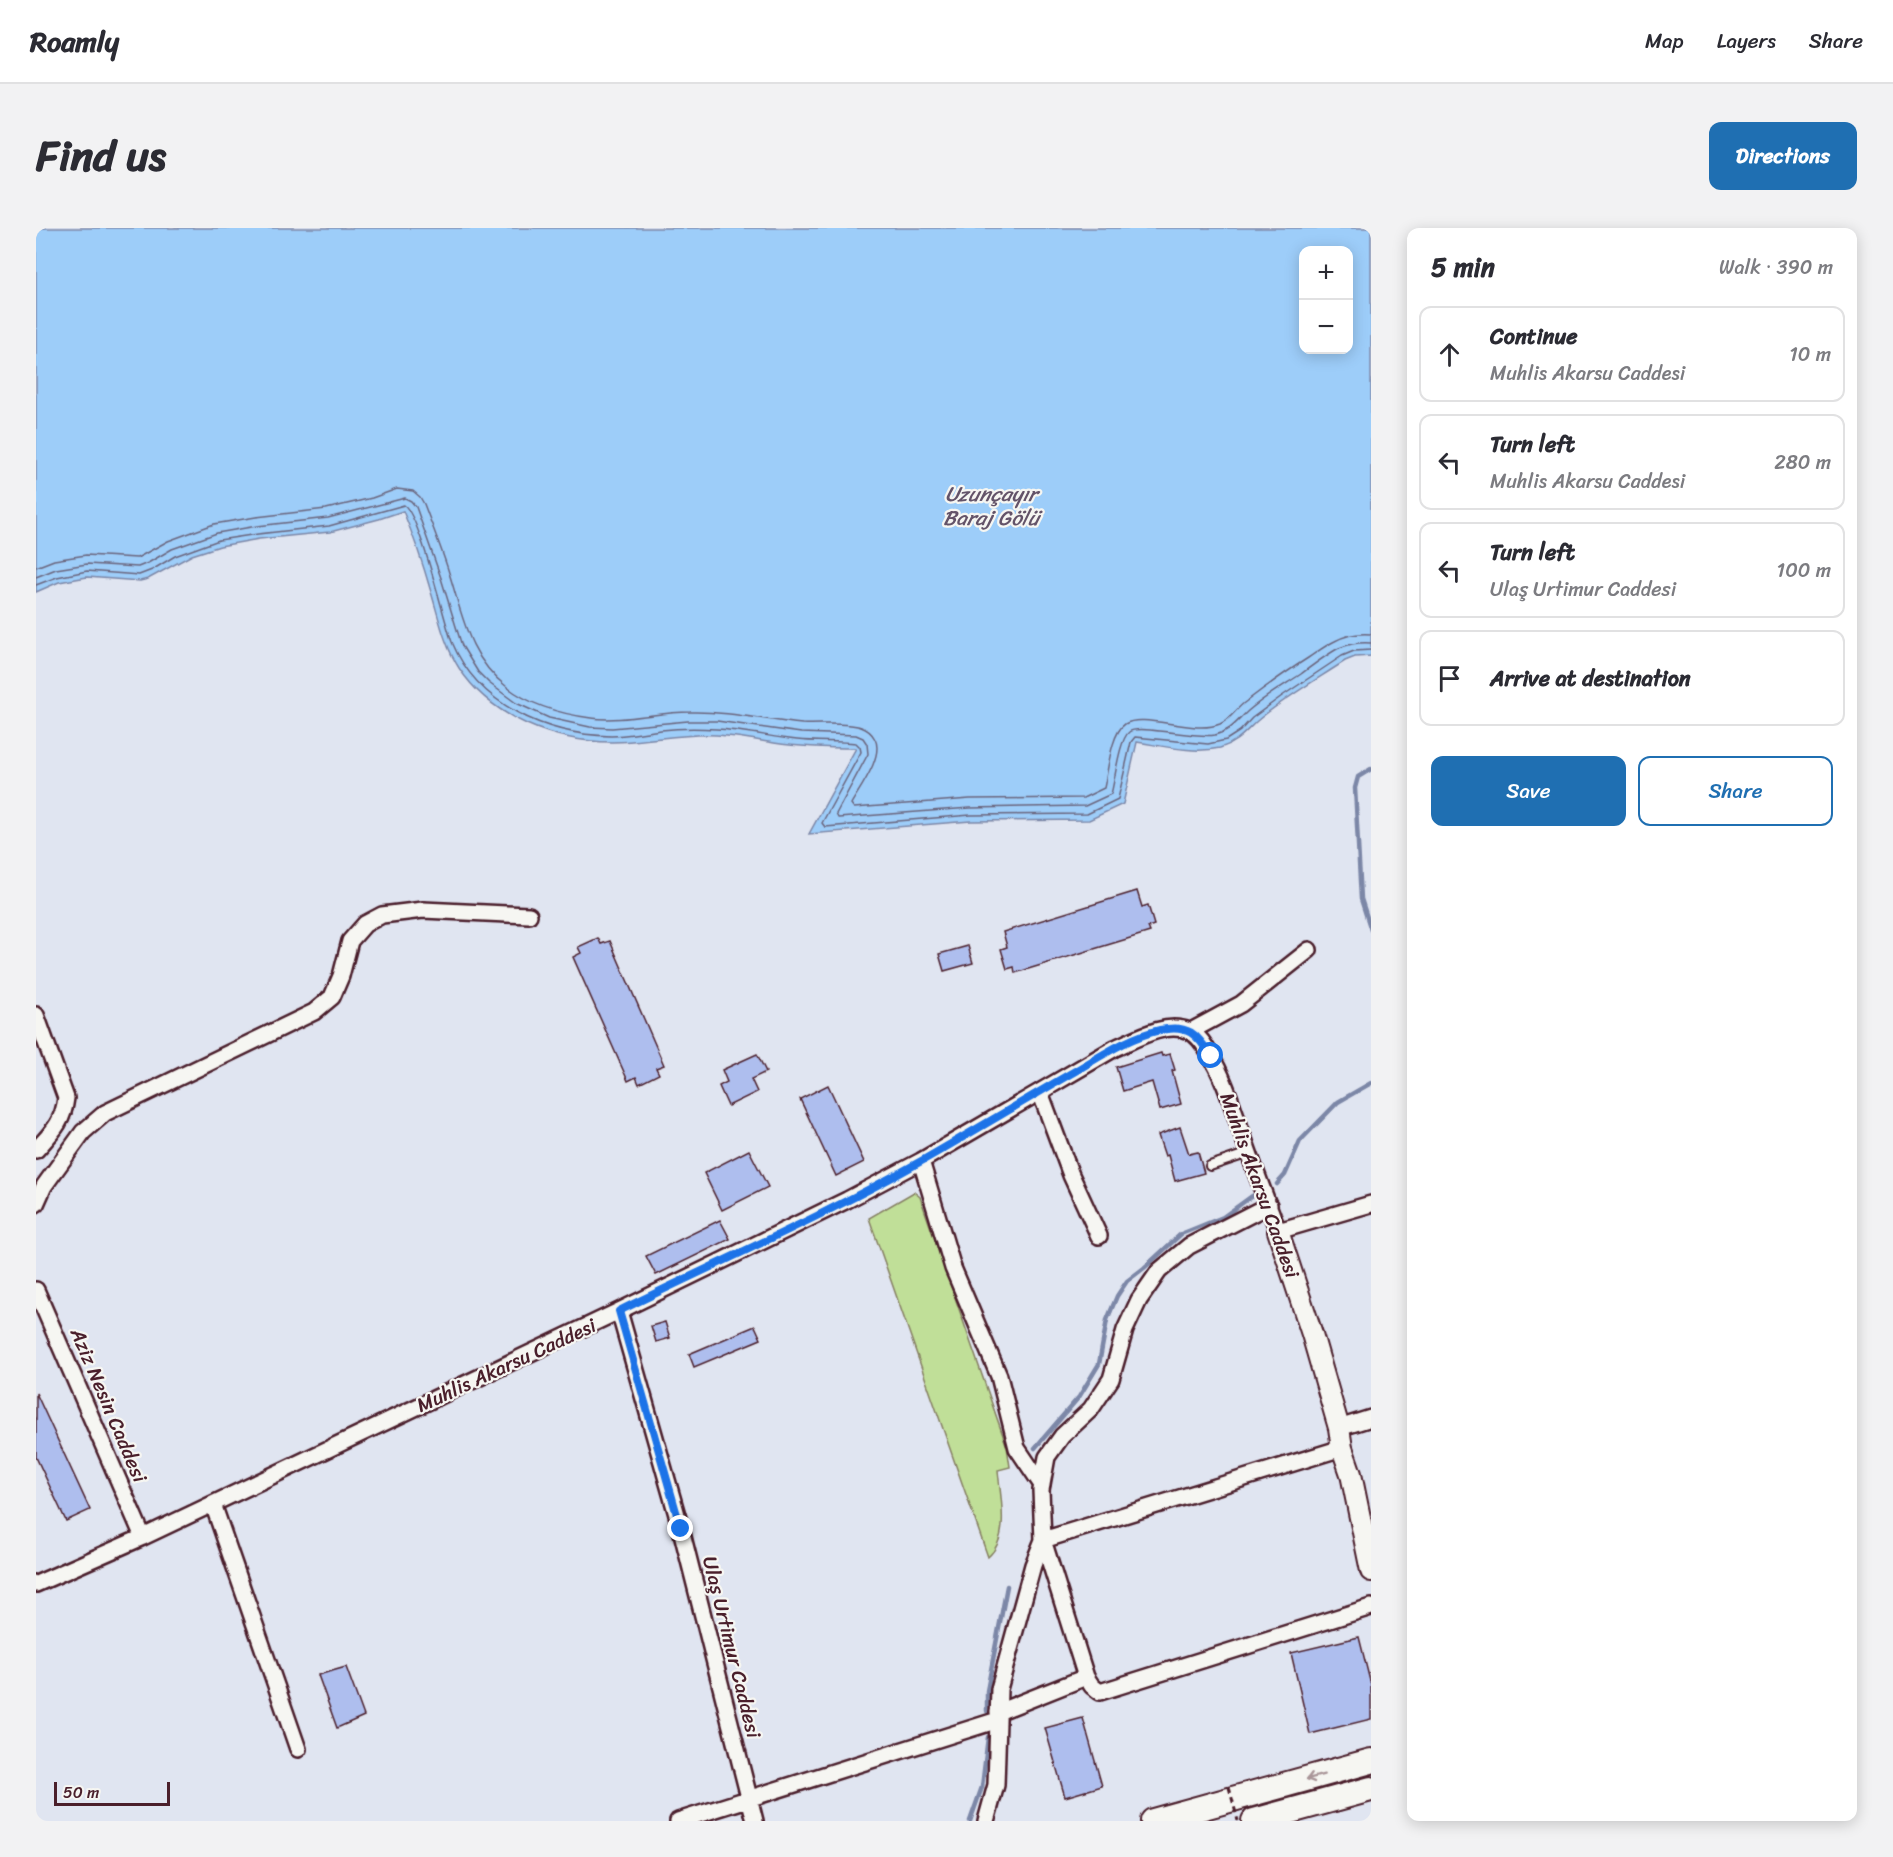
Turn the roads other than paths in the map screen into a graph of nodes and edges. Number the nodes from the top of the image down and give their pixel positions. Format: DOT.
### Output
graph roads {
  1 [pos="529,915"];
  2 [pos="1309,950"];
  3 [pos="36,1016"];
  4 [pos="1191,1031"];
  5 [pos="1040,1092"];
  6 [pos="36,1150"];
  7 [pos="1249,1153"];
  8 [pos="921,1161"];
  9 [pos="1210,1166"];
  10 [pos="36,1204"];
  11 [pos="1371,1204"];
  12 [pos="1269,1205"];
  13 [pos="1278,1231"];
  14 [pos="1099,1236"];
  15 [pos="36,1290"];
  16 [pos="619,1311"];
  17 [pos="1371,1418"];
  18 [pos="1340,1438"];
  19 [pos="1042,1485"];
  20 [pos="213,1504"];
  21 [pos="143,1537"];
  22 [pos="1043,1540"];
  23 [pos="1371,1571"];
  24 [pos="36,1584"];
  25 [pos="1371,1607"];
  26 [pos="1086,1677"];
  27 [pos="998,1716"];
  28 [pos="298,1749"];
  29 [pos="1371,1761"];
  30 [pos="1371,1789"];
  31 [pos="750,1800"];
  32 [pos="678,1821"];
  33 [pos="755,1821"];
  34 [pos="986,1821"];
  35 [pos="1153,1821"];
  36 [pos="1254,1821"];
  1 -- 10 [label="street"];
  2 -- 4 [label="street"];
  3 -- 6 [label="street"];
  4 -- 5 [label="street, Muhlis Akarsu Caddesi"];
  4 -- 7 [label="street, Muhlis Akarsu Caddesi"];
  5 -- 8 [label="street, Muhlis Akarsu Caddesi"];
  5 -- 14 [label="street"];
  7 -- 9 [label="lane"];
  7 -- 12 [label="street, Muhlis Akarsu Caddesi"];
  8 -- 16 [label="street, Muhlis Akarsu Caddesi"];
  8 -- 19 [label="street"];
  11 -- 13 [label="street"];
  12 -- 13 [label="street, Muhlis Akarsu Caddesi"];
  12 -- 19 [label="street"];
  13 -- 18 [label="street, Muhlis Akarsu Caddesi"];
  15 -- 21 [label="street, Aziz Nesin Caddesi"];
  16 -- 20 [label="street, Muhlis Akarsu Caddesi"];
  16 -- 31 [label="street, Ulaş Urtimur Caddesi"];
  17 -- 18 [label="street"];
  18 -- 22 [label="street"];
  18 -- 23 [label="street, Muhlis Akarsu Caddesi"];
  19 -- 22 [label="street"];
  20 -- 21 [label="street, Muhlis Akarsu Caddesi"];
  20 -- 28 [label="street"];
  21 -- 24 [label="street, Muhlis Akarsu Caddesi"];
  22 -- 26 [label="street"];
  22 -- 27 [label="street"];
  25 -- 26 [label="street"];
  26 -- 27 [label="street"];
  27 -- 31 [label="street"];
  27 -- 34 [label="street"];
  29 -- 35 [label="main road, one-way"];
  30 -- 36 [label="main road"];
  31 -- 32 [label="street"];
  31 -- 33 [label="street, Ulaş Urtimur Caddesi"];
}
